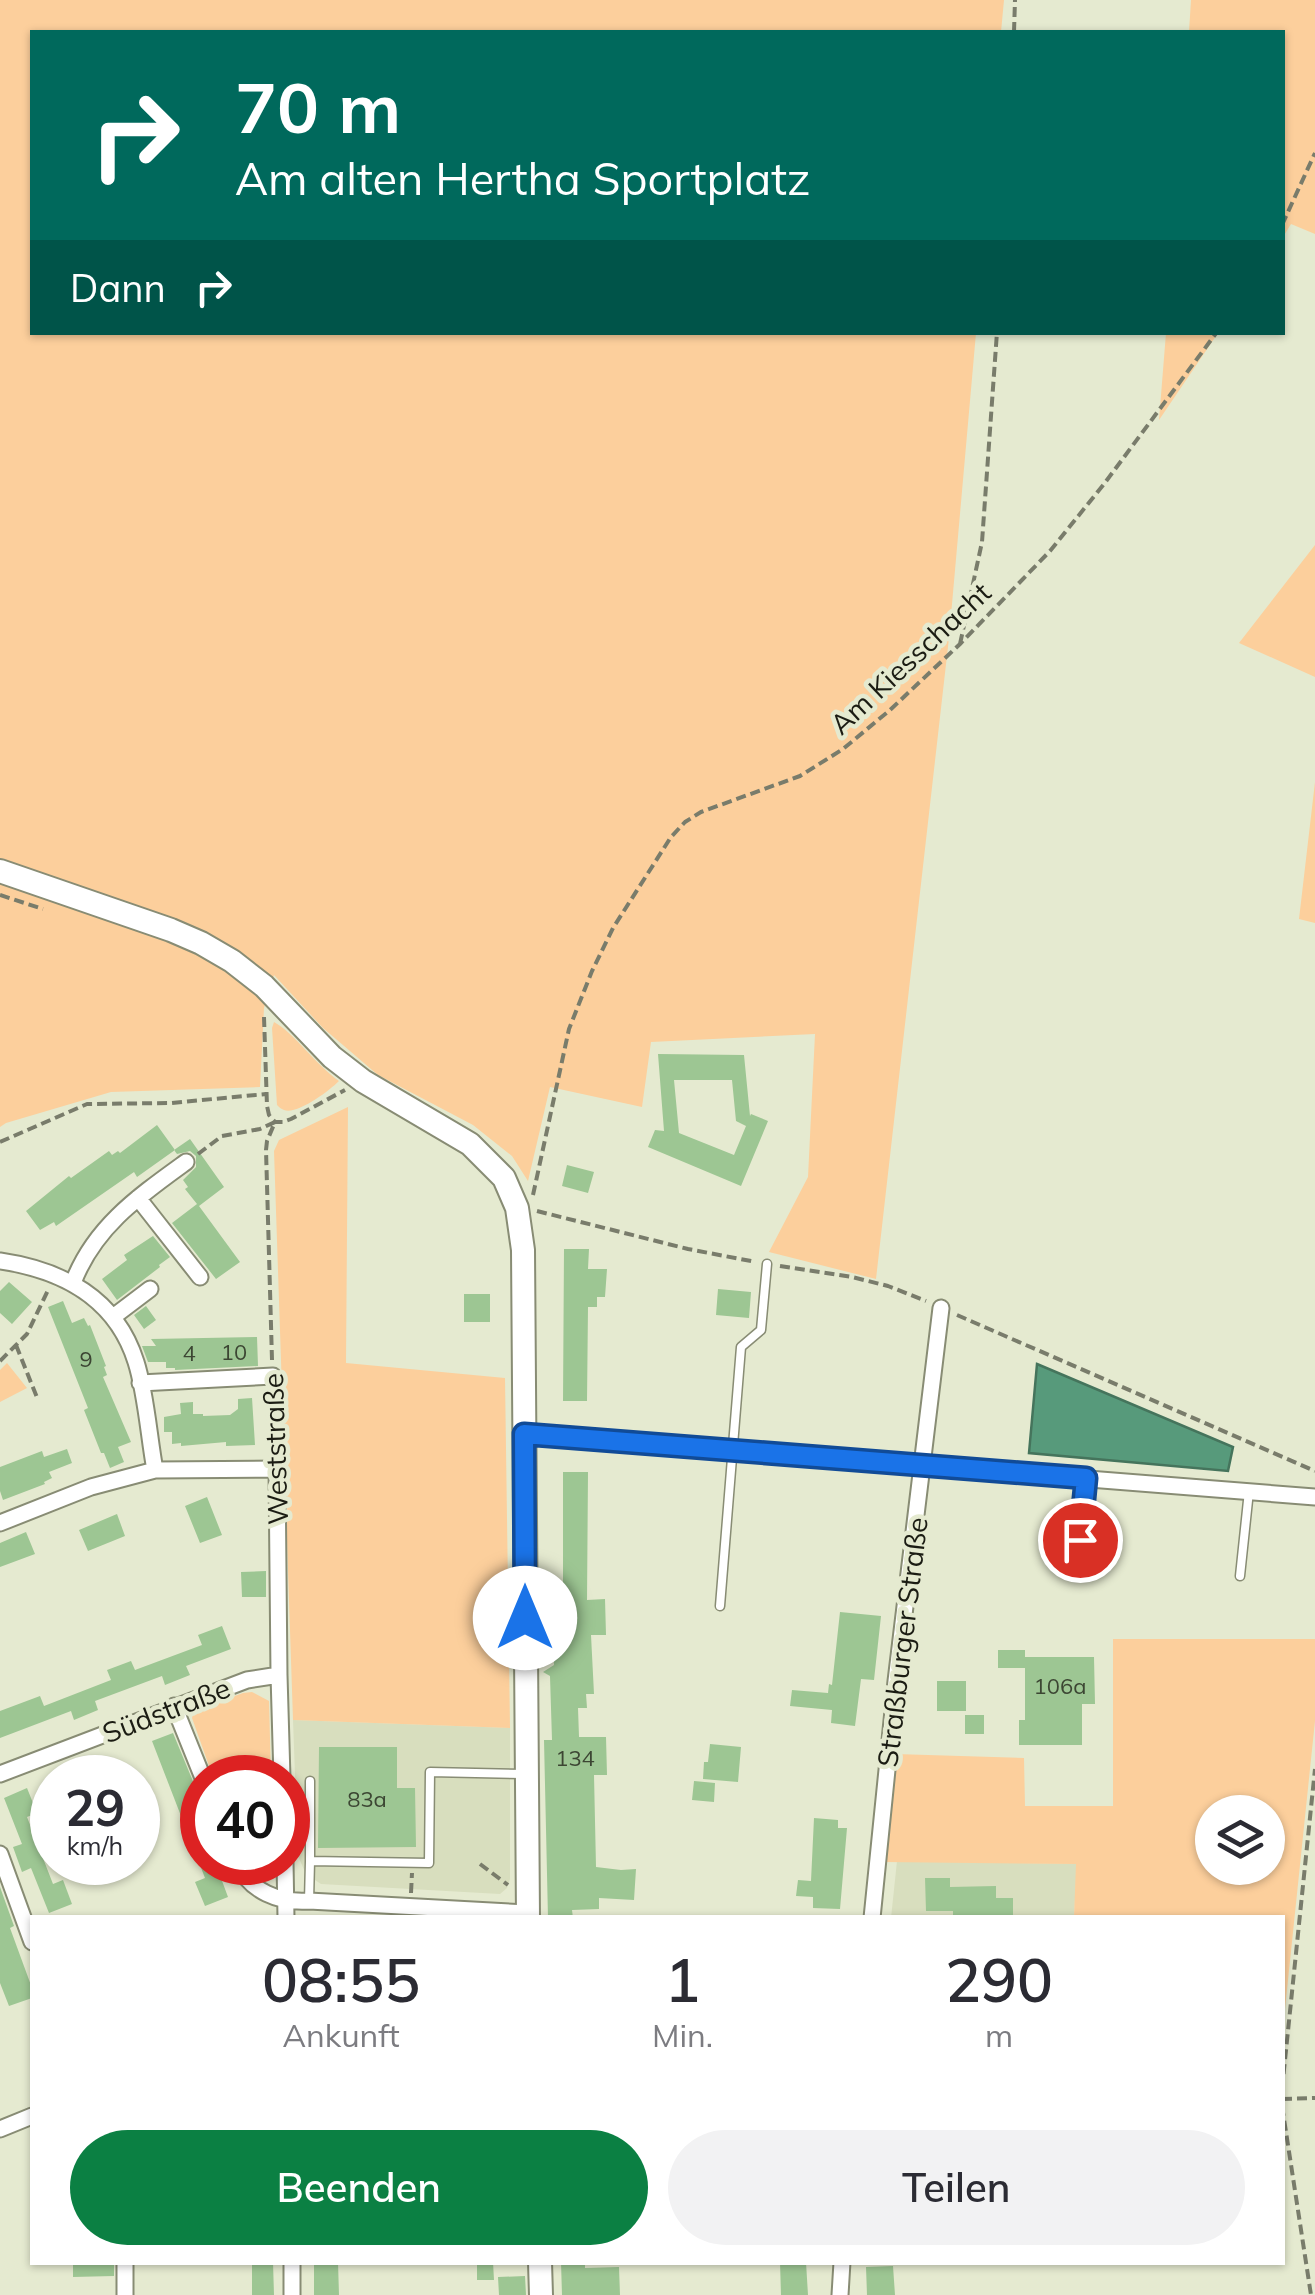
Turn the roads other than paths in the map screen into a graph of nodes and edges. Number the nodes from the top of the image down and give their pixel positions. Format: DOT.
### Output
graph roads {
  1 [pos="0,871"];
  2 [pos="186,1162"];
  3 [pos="138,1198"];
  4 [pos="0,1261"];
  5 [pos="767,1264"];
  6 [pos="200,1277"];
  7 [pos="73,1282"];
  8 [pos="150,1290"];
  9 [pos="941,1308"];
  10 [pos="113,1317"];
  11 [pos="273,1376"];
  12 [pos="140,1383"];
  13 [pos="524,1434"];
  14 [pos="733,1450"];
  15 [pos="924,1465"];
  16 [pos="155,1470"];
  17 [pos="1086,1478"];
  18 [pos="1249,1491"];
  19 [pos="1315,1496"];
  20 [pos="0,1523"];
  21 [pos="1078,1570"];
  22 [pos="1240,1576"];
  23 [pos="720,1606"];
  24 [pos="278,1675"];
  25 [pos="174,1706"];
  26 [pos="193,1755"];
  27 [pos="281,1755"];
  28 [pos="0,1774"];
  29 [pos="526,1774"];
  30 [pos="0,1854"];
  31 [pos="310,1861"];
  32 [pos="254,1885"];
  33 [pos="285,1885"];
  34 [pos="309,1885"];
  35 [pos="309,1901"];
  36 [pos="527,1908"];
  37 [pos="286,1910"];
  38 [pos="872,1915"];
  39 [pos="30,1936"];
  40 [pos="30,2117"];
  41 [pos="0,2129"];
  42 [pos="125,2265"];
  43 [pos="292,2265"];
  44 [pos="540,2265"];
  45 [pos="842,2265"];
  46 [pos="125,2295"];
  47 [pos="292,2295"];
  48 [pos="541,2295"];
  49 [pos="840,2295"];
  1 -- 13 [label="street"];
  2 -- 3 [label="street"];
  3 -- 6 [label="street"];
  3 -- 7 [label="street"];
  4 -- 7 [label="street"];
  5 -- 14 [label="lane"];
  7 -- 10 [label="street"];
  8 -- 10 [label="street"];
  9 -- 15 [label="street, Straßburger Straße"];
  10 -- 12 [label="street"];
  11 -- 12 [label="street"];
  12 -- 16 [label="street"];
  13 -- 14 [label="street"];
  13 -- 29 [label="street"];
  14 -- 15 [label="street"];
  14 -- 23 [label="lane"];
  15 -- 17 [label="street"];
  15 -- 38 [label="street, Straßburger Straße"];
  16 -- 20 [label="street"];
  16 -- 24 [label="street, Weststraße"];
  17 -- 18 [label="street"];
  17 -- 21 [label="lane"];
  18 -- 19 [label="street"];
  18 -- 22 [label="lane"];
  24 -- 25 [label="street, Südstraße"];
  24 -- 27 [label="street, Weststraße"];
  25 -- 26 [label="street"];
  25 -- 28 [label="street, Südstraße"];
  29 -- 31 [label="lane"];
  29 -- 36 [label="street"];
  30 -- 39 [label="street"];
  32 -- 37 [label="street"];
  33 -- 37 [label="street"];
  34 -- 35 [label="lane"];
  35 -- 36 [label="street"];
  35 -- 37 [label="street"];
  40 -- 41 [label="street"];
  42 -- 46 [label="street"];
  43 -- 47 [label="street"];
  44 -- 48 [label="street"];
  45 -- 49 [label="street"];
}
